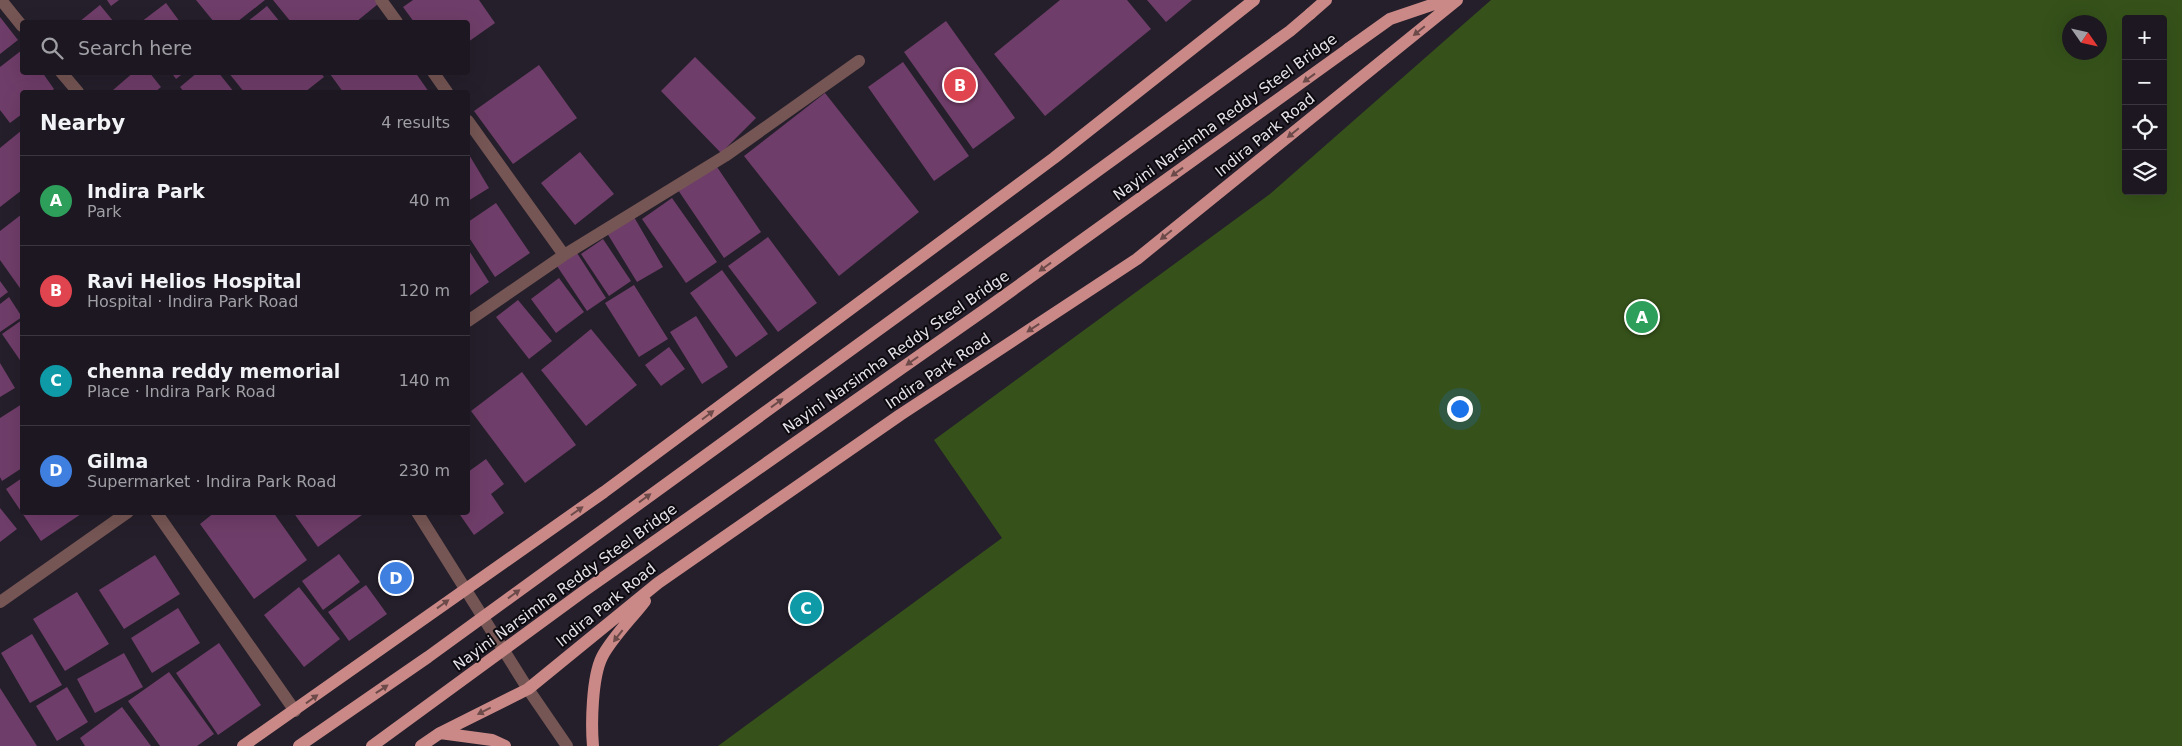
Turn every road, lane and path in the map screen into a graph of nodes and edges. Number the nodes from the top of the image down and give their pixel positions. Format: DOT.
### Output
graph roads {
  1 [pos="1,0"];
  2 [pos="381,0"];
  3 [pos="1254,0"];
  4 [pos="1326,0"];
  5 [pos="1446,0"];
  6 [pos="1457,0"];
  7 [pos="396,20"];
  8 [pos="20,24"];
  9 [pos="859,61"];
  10 [pos="64,75"];
  11 [pos="435,75"];
  12 [pos="76,90"];
  13 [pos="446,90"];
  14 [pos="470,124"];
  15 [pos="564,255"];
  16 [pos="470,320"];
  17 [pos="124,515"];
  18 [pos="158,515"];
  19 [pos="419,515"];
  20 [pos="658,583"];
  21 [pos="466,588"];
  22 [pos="0,602"];
  23 [pos="528,689"];
  24 [pos="295,710"];
  25 [pos="440,733"];
  26 [pos="243,746"];
  27 [pos="299,746"];
  28 [pos="372,746"];
  29 [pos="422,746"];
  30 [pos="505,746"];
  31 [pos="567,746"];
  32 [pos="593,746"];
  1 -- 8 [label="street"];
  2 -- 7 [label="street"];
  21 -- 3 [label="main road, one-way"];
  27 -- 4 [label="main road, Nayini Narsimha Reddy Steel Bridge, one-way, bridge"];
  5 -- 28 [label="main road, Nayini Narsimha Reddy Steel Bridge, one-way, bridge"];
  6 -- 20 [label="main road, Indira Park Road, one-way"];
  9 -- 15 [label="street"];
  10 -- 12 [label="street"];
  11 -- 13 [label="street"];
  14 -- 15 [label="street"];
  15 -- 16 [label="street"];
  17 -- 22 [label="street"];
  18 -- 24 [label="street"];
  19 -- 21 [label="street"];
  20 -- 23 [label="main road, Indira Park Road"];
  20 -- 32 [label="main road, one-way"];
  21 -- 23 [label="street"];
  24 -- 21 [label="main road, one-way"];
  23 -- 25 [label="main road, Indira Park Road, one-way"];
  23 -- 31 [label="street"];
  24 -- 26 [label="main road"];
  25 -- 29 [label="main road, Indira Park Road"];
  25 -- 30 [label="main road"];
}
